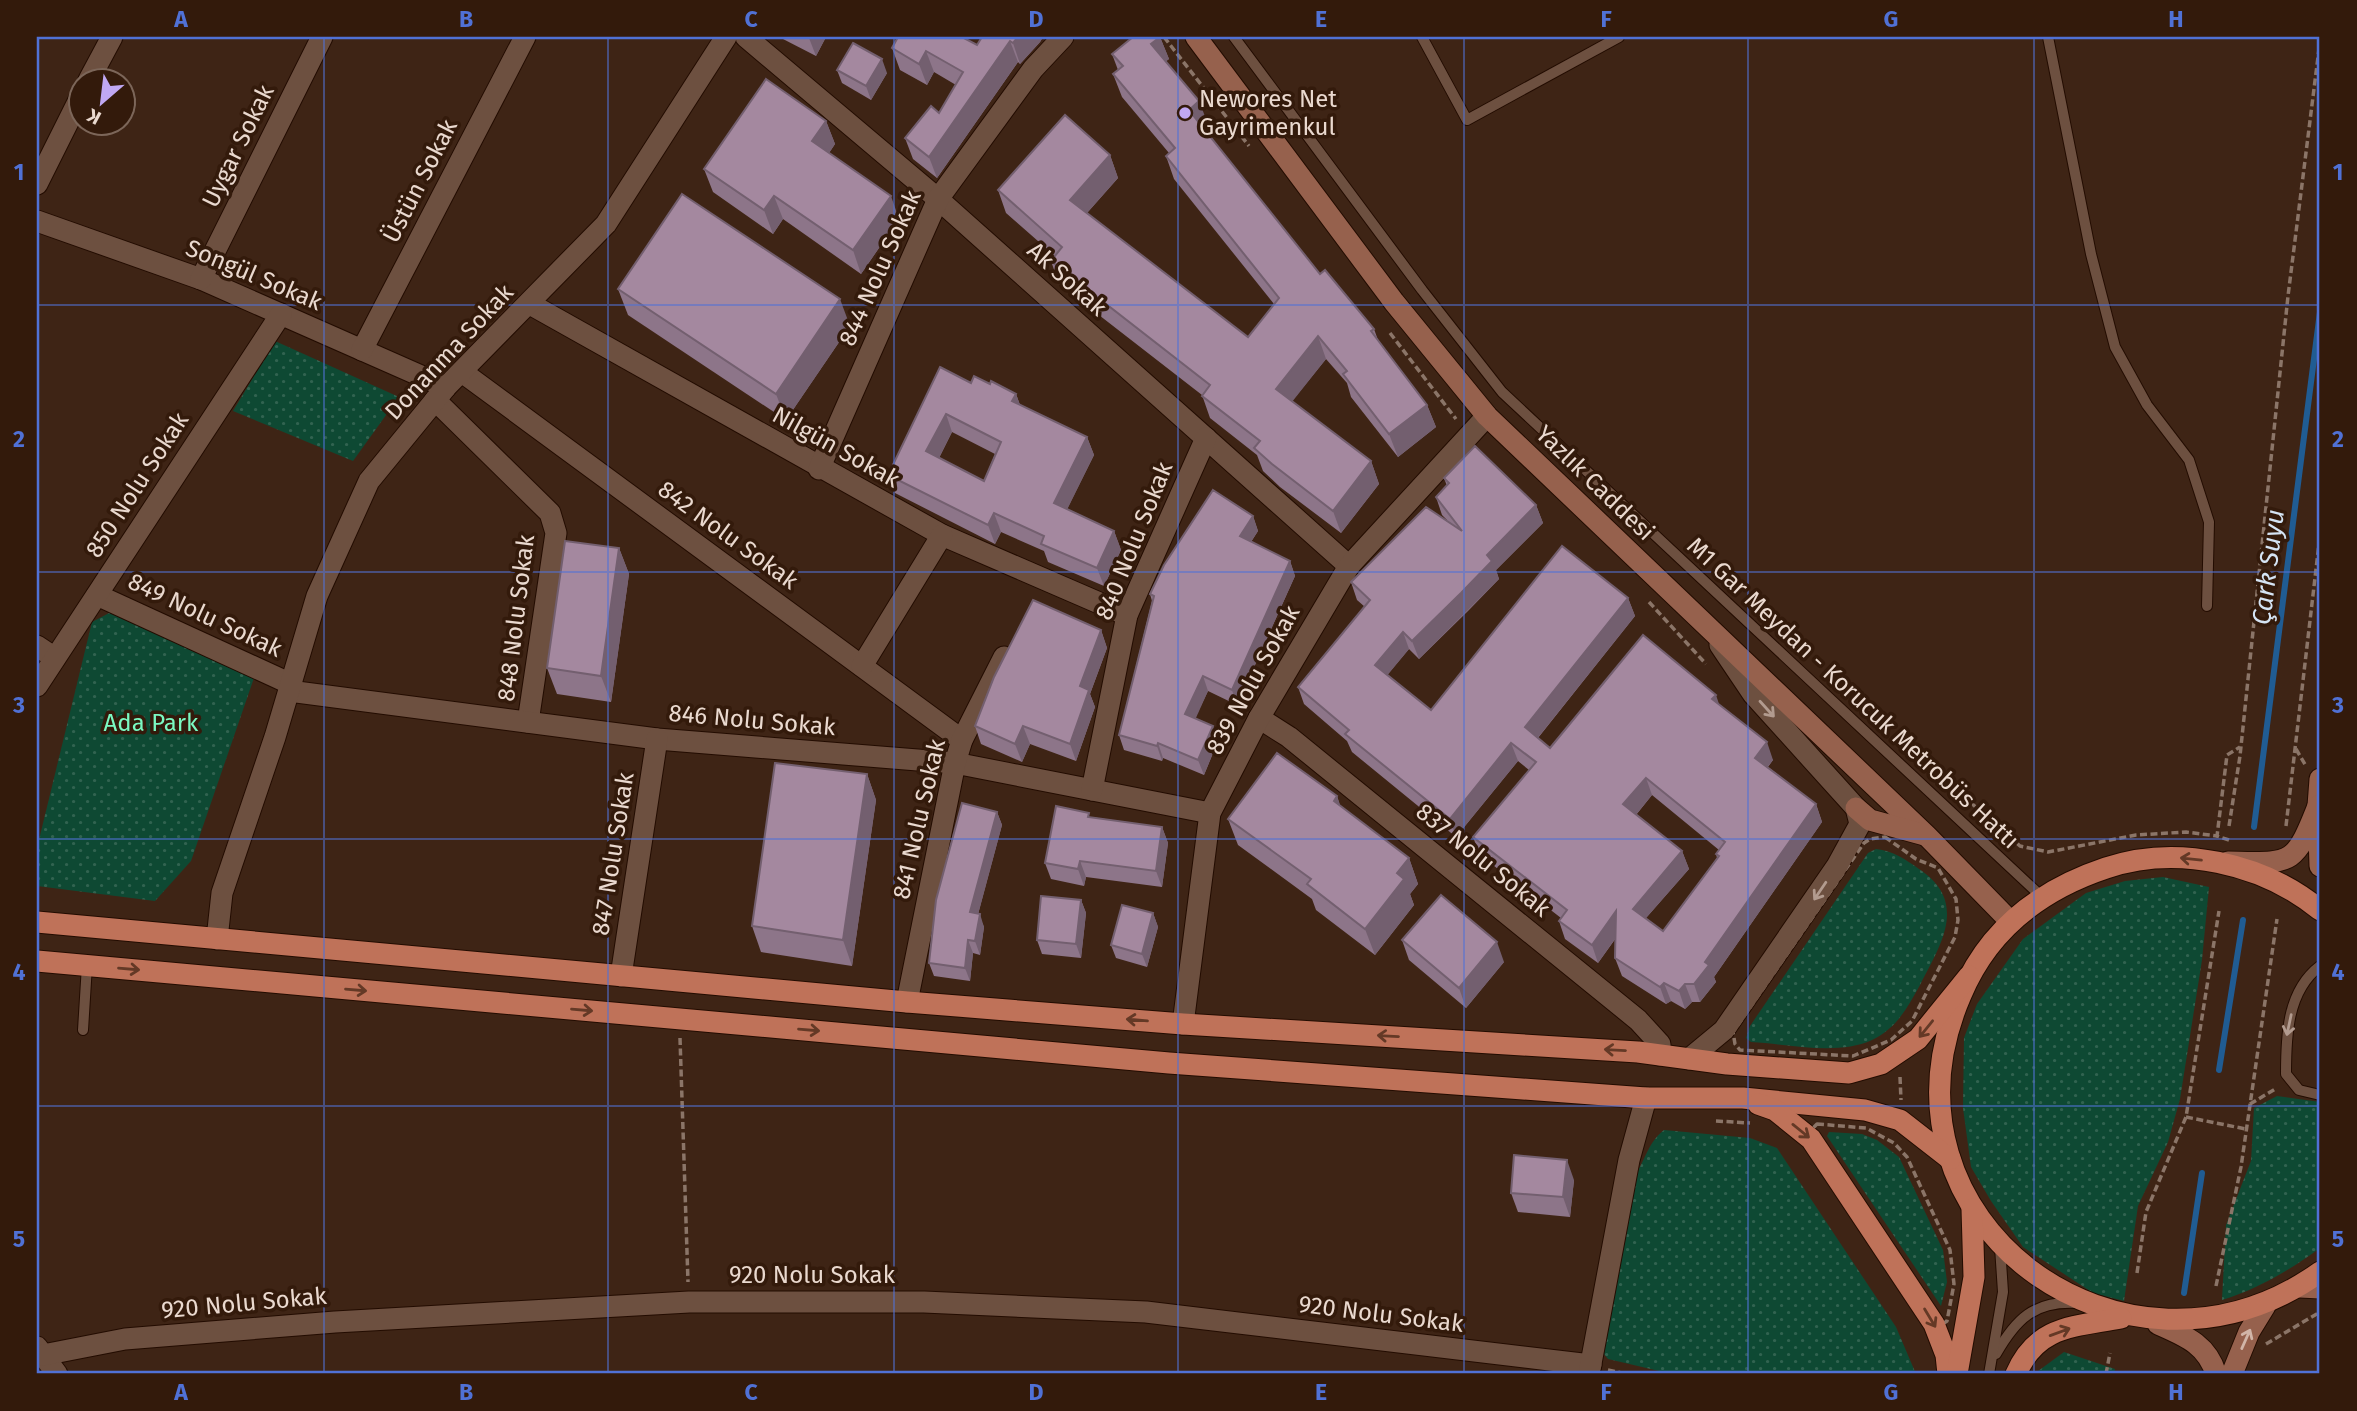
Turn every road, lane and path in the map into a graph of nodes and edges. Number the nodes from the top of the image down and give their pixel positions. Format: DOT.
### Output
graph roads {
  1 [pos="111,37"];
  2 [pos="322,37"];
  3 [pos="525,37"];
  4 [pos="726,37"];
  5 [pos="746,37"];
  6 [pos="1063,37"];
  7 [pos="1164,37"];
  8 [pos="1196,37"];
  9 [pos="1234,37"];
  10 [pos="1422,37"];
  11 [pos="1619,37"];
  12 [pos="2048,37"];
  13 [pos="2320,41"];
  14 [pos="96,66"];
  15 [pos="66,126"];
  16 [pos="1256,155"];
  17 [pos="37,184"];
  18 [pos="937,199"];
  19 [pos="37,221"];
  20 [pos="201,279"];
  21 [pos="530,304"];
  22 [pos="281,314"];
  23 [pos="1390,332"];
  24 [pos="362,350"];
  25 [pos="448,386"];
  26 [pos="1487,416"];
  27 [pos="1471,433"];
  28 [pos="1206,438"];
  29 [pos="819,469"];
  30 [pos="942,535"];
  31 [pos="2320,535"];
  32 [pos="1349,566"];
  33 [pos="97,595"];
  34 [pos="1647,600"];
  35 [pos="2207,606"];
  36 [pos="1127,615"];
  37 [pos="1713,634"];
  38 [pos="1012,642"];
  39 [pos="37,646"];
  40 [pos="55,658"];
  41 [pos="862,666"];
  42 [pos="1712,671"];
  43 [pos="37,686"];
  44 [pos="290,688"];
  45 [pos="1259,718"];
  46 [pos="528,722"];
  47 [pos="657,739"];
  48 [pos="962,740"];
  49 [pos="2240,747"];
  50 [pos="2295,747"];
  51 [pos="955,763"];
  52 [pos="2313,778"];
  53 [pos="1092,790"];
  54 [pos="1962,795"];
  55 [pos="2318,806"];
  56 [pos="1856,808"];
  57 [pos="1210,813"];
  58 [pos="2230,826"];
  59 [pos="2285,835"];
  60 [pos="1927,836"];
  61 [pos="2217,836"];
  62 [pos="2231,841"];
  63 [pos="2220,862"];
  64 [pos="2320,866"];
  65 [pos="2042,897"];
  66 [pos="2320,910"];
  67 [pos="2218,911"];
  68 [pos="2277,919"];
  69 [pos="2010,921"];
  70 [pos="37,922"];
  71 [pos="216,939"];
  72 [pos="37,961"];
  73 [pos="1780,963"];
  74 [pos="87,965"];
  75 [pos="2320,966"];
  76 [pos="621,976"];
  77 [pos="1969,976"];
  78 [pos="907,1002"];
  79 [pos="679,1019"];
  80 [pos="1183,1024"];
  81 [pos="83,1030"];
  82 [pos="1660,1055"];
  83 [pos="1689,1059"];
  84 [pos="1900,1073"];
  85 [pos="2291,1080"];
  86 [pos="2320,1096"];
  87 [pos="1646,1098"];
  88 [pos="1743,1098"];
  89 [pos="1901,1105"];
  90 [pos="2249,1105"];
  91 [pos="2186,1117"];
  92 [pos="1706,1120"];
  93 [pos="1755,1124"];
  94 [pos="2246,1129"];
  95 [pos="1950,1159"];
  96 [pos="1972,1209"];
  97 [pos="2000,1247"];
  98 [pos="2320,1272"];
  99 [pos="2137,1273"];
  100 [pos="2216,1286"];
  101 [pos="2310,1287"];
  102 [pos="689,1302"];
  103 [pos="2076,1303"];
  104 [pos="2265,1306"];
  105 [pos="2320,1312"];
  106 [pos="1949,1315"];
  107 [pos="2123,1318"];
  108 [pos="2158,1324"];
  109 [pos="2262,1347"];
  110 [pos="40,1351"];
  111 [pos="2110,1353"];
  112 [pos="1990,1368"];
  113 [pos="1590,1370"];
  114 [pos="57,1374"];
  115 [pos="1948,1374"];
  116 [pos="1957,1374"];
  117 [pos="2016,1374"];
  118 [pos="2106,1374"];
  119 [pos="2216,1374"];
  120 [pos="2232,1374"];
  1 -- 14 [label="street"];
  2 -- 20 [label="street, Uygar Sokak"];
  3 -- 24 [label="street, Üstün Sokak"];
  4 -- 21 [label="street, Donanma Sokak"];
  5 -- 18 [label="street, Ak Sokak"];
  6 -- 18 [label="street, 844 Nolu Sokak"];
  7 -- 16 [label="path"];
  8 -- 26 [label="main road, Yazlık Caddesi"];
  9 -- 65 [label="lane, M1 Gar Meydan - Korucuk Metrobüs Hattı"];
  10 -- 11 [label="lane"];
  12 -- 35 [label="lane"];
  13 -- 49 [label="path"];
  15 -- 17 [label="street"];
  18 -- 28 [label="street, Ak Sokak"];
  18 -- 29 [label="street, 844 Nolu Sokak"];
  19 -- 20 [label="street, Songül Sokak"];
  20 -- 22 [label="street, Songül Sokak"];
  21 -- 25 [label="street, Donanma Sokak"];
  21 -- 29 [label="street, Nilgün Sokak"];
  22 -- 24 [label="street, Songül Sokak"];
  22 -- 33 [label="street, 850 Nolu Sokak"];
  23 -- 27 [label="path"];
  24 -- 25 [label="street, Songül Sokak"];
  25 -- 41 [label="street, 842 Nolu Sokak"];
  25 -- 44 [label="street, Donanma Sokak"];
  25 -- 46 [label="street, 848 Nolu Sokak"];
  26 -- 27 [label="street, 839 Nolu Sokak"];
  26 -- 37 [label="main road, Yazlık Caddesi"];
  27 -- 32 [label="street, 839 Nolu Sokak"];
  28 -- 32 [label="street, Ak Sokak"];
  28 -- 36 [label="street, 840 Nolu Sokak"];
  29 -- 30 [label="street, Nilgün Sokak"];
  30 -- 36 [label="street, Nilgün Sokak"];
  30 -- 41 [label="street"];
  31 -- 50 [label="path"];
  32 -- 45 [label="street, 839 Nolu Sokak"];
  33 -- 40 [label="street, 850 Nolu Sokak"];
  33 -- 44 [label="street, 849 Nolu Sokak"];
  34 -- 42 [label="path"];
  36 -- 53 [label="street, 840 Nolu Sokak"];
  37 -- 56 [label="street, one-way"];
  37 -- 60 [label="main road, Yazlık Caddesi"];
  38 -- 48 [label="street, 841 Nolu Sokak"];
  39 -- 40 [label="street"];
  40 -- 43 [label="street, 850 Nolu Sokak"];
  41 -- 48 [label="street, 842 Nolu Sokak"];
  44 -- 46 [label="street, 846 Nolu Sokak"];
  44 -- 71 [label="street, Donanma Sokak"];
  45 -- 57 [label="street, 839 Nolu Sokak"];
  45 -- 82 [label="street, 837 Nolu Sokak"];
  46 -- 47 [label="street, 846 Nolu Sokak"];
  47 -- 51 [label="street, 846 Nolu Sokak"];
  47 -- 76 [label="street, 847 Nolu Sokak"];
  48 -- 51 [label="street, 841 Nolu Sokak"];
  49 -- 58 [label="path"];
  49 -- 61 [label="path"];
  50 -- 52 [label="path"];
  50 -- 59 [label="path"];
  51 -- 53 [label="street, 846 Nolu Sokak"];
  51 -- 78 [label="street, 841 Nolu Sokak"];
  52 -- 55 [label="main road"];
  53 -- 57 [label="street, 846 Nolu Sokak"];
  54 -- 61 [label="path"];
  55 -- 63 [label="main road"];
  55 -- 64 [label="main road"];
  56 -- 60 [label="main road"];
  56 -- 83 [label="street, one-way"];
  57 -- 80 [label="street, 839 Nolu Sokak"];
  60 -- 69 [label="main road, Yazlık Caddesi"];
  61 -- 62 [label="path"];
  63 -- 65 [label="main road, one-way"];
  63 -- 66 [label="main road"];
  65 -- 69 [label="main road"];
  67 -- 91 [label="path"];
  68 -- 90 [label="path"];
  69 -- 77 [label="main road"];
  70 -- 71 [label="main road"];
  71 -- 76 [label="main road"];
  72 -- 74 [label="main road"];
  73 -- 73 [label="path"];
  74 -- 79 [label="main road, one-way"];
  74 -- 81 [label="lane"];
  75 -- 85 [label="lane, one-way"];
  76 -- 78 [label="main road"];
  77 -- 83 [label="main road, one-way"];
  77 -- 95 [label="main road"];
  80 -- 78 [label="main road, one-way"];
  79 -- 87 [label="main road, one-way"];
  79 -- 102 [label="path"];
  82 -- 80 [label="main road, one-way"];
  82 -- 83 [label="main road"];
  84 -- 89 [label="path"];
  85 -- 86 [label="lane"];
  85 -- 90 [label="path"];
  87 -- 88 [label="main road"];
  87 -- 113 [label="street"];
  88 -- 95 [label="main road"];
  88 -- 115 [label="main road, one-way"];
  90 -- 94 [label="path"];
  91 -- 94 [label="path"];
  91 -- 99 [label="path"];
  92 -- 93 [label="path"];
  94 -- 100 [label="path"];
  95 -- 96 [label="main road"];
  96 -- 97 [label="main road"];
  96 -- 116 [label="main road"];
  97 -- 103 [label="main road"];
  97 -- 112 [label="lane"];
  98 -- 101 [label="main road"];
  101 -- 104 [label="main road"];
  102 -- 110 [label="street, 920 Nolu Sokak"];
  102 -- 113 [label="street, 920 Nolu Sokak"];
  103 -- 107 [label="main road"];
  103 -- 112 [label="lane"];
  104 -- 108 [label="main road"];
  120 -- 104 [label="main road, one-way"];
  105 -- 109 [label="path"];
  106 -- 106 [label="path"];
  107 -- 108 [label="main road"];
  117 -- 107 [label="main road, one-way"];
  108 -- 119 [label="main road"];
  110 -- 114 [label="street"];
  111 -- 118 [label="path"];
}
